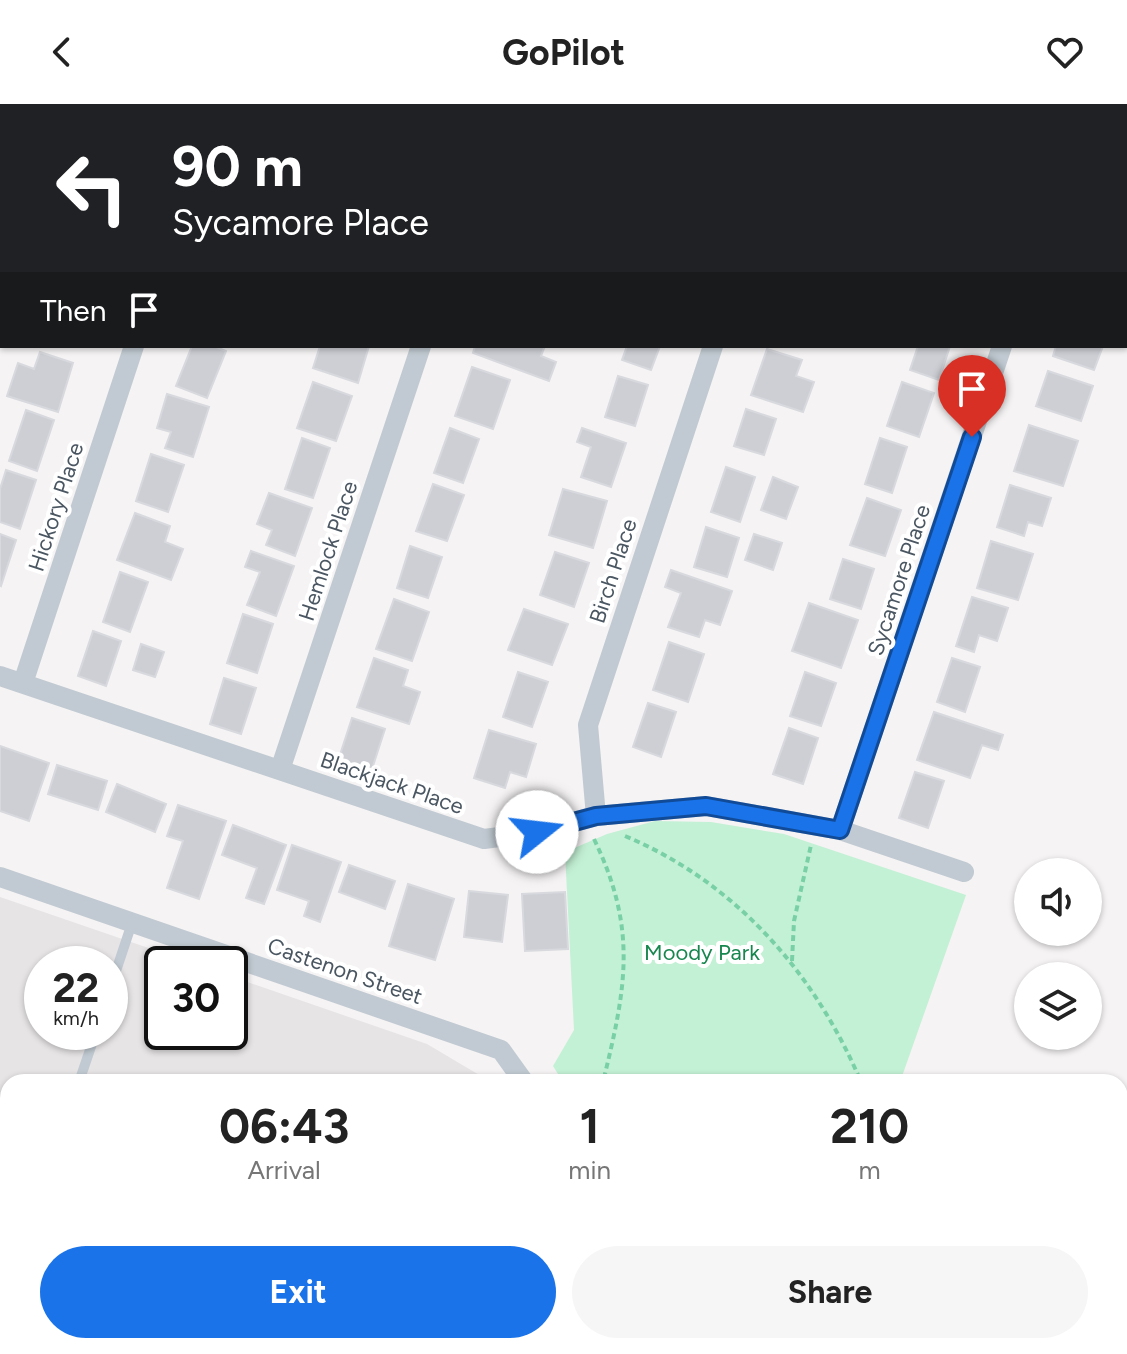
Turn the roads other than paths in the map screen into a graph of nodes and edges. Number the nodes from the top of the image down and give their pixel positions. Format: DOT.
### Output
graph roads {
  1 [pos="133,348"];
  2 [pos="420,348"];
  3 [pos="712,348"];
  4 [pos="1001,348"];
  5 [pos="0,676"];
  6 [pos="23,683"];
  7 [pos="280,770"];
  8 [pos="596,816"];
  9 [pos="840,830"];
  10 [pos="964,872"];
  11 [pos="0,877"];
  12 [pos="132,923"];
  13 [pos="124,946"];
  14 [pos="90,1050"];
  15 [pos="82,1074"];
  16 [pos="518,1074"];
  1 -- 6 [label="street, Hickory Place"];
  2 -- 7 [label="street, Hemlock Place"];
  3 -- 8 [label="street, Birch Place"];
  4 -- 9 [label="street, Sycamore Place"];
  5 -- 6 [label="street, Blackjack Place"];
  6 -- 7 [label="street, Blackjack Place"];
  7 -- 8 [label="street, Blackjack Place"];
  8 -- 9 [label="street, Blackjack Place"];
  9 -- 10 [label="street, Blackjack Place"];
  11 -- 12 [label="street, Castenon Street"];
  12 -- 13 [label="lane"];
  12 -- 16 [label="street, Castenon Street"];
  14 -- 15 [label="lane"];
}
